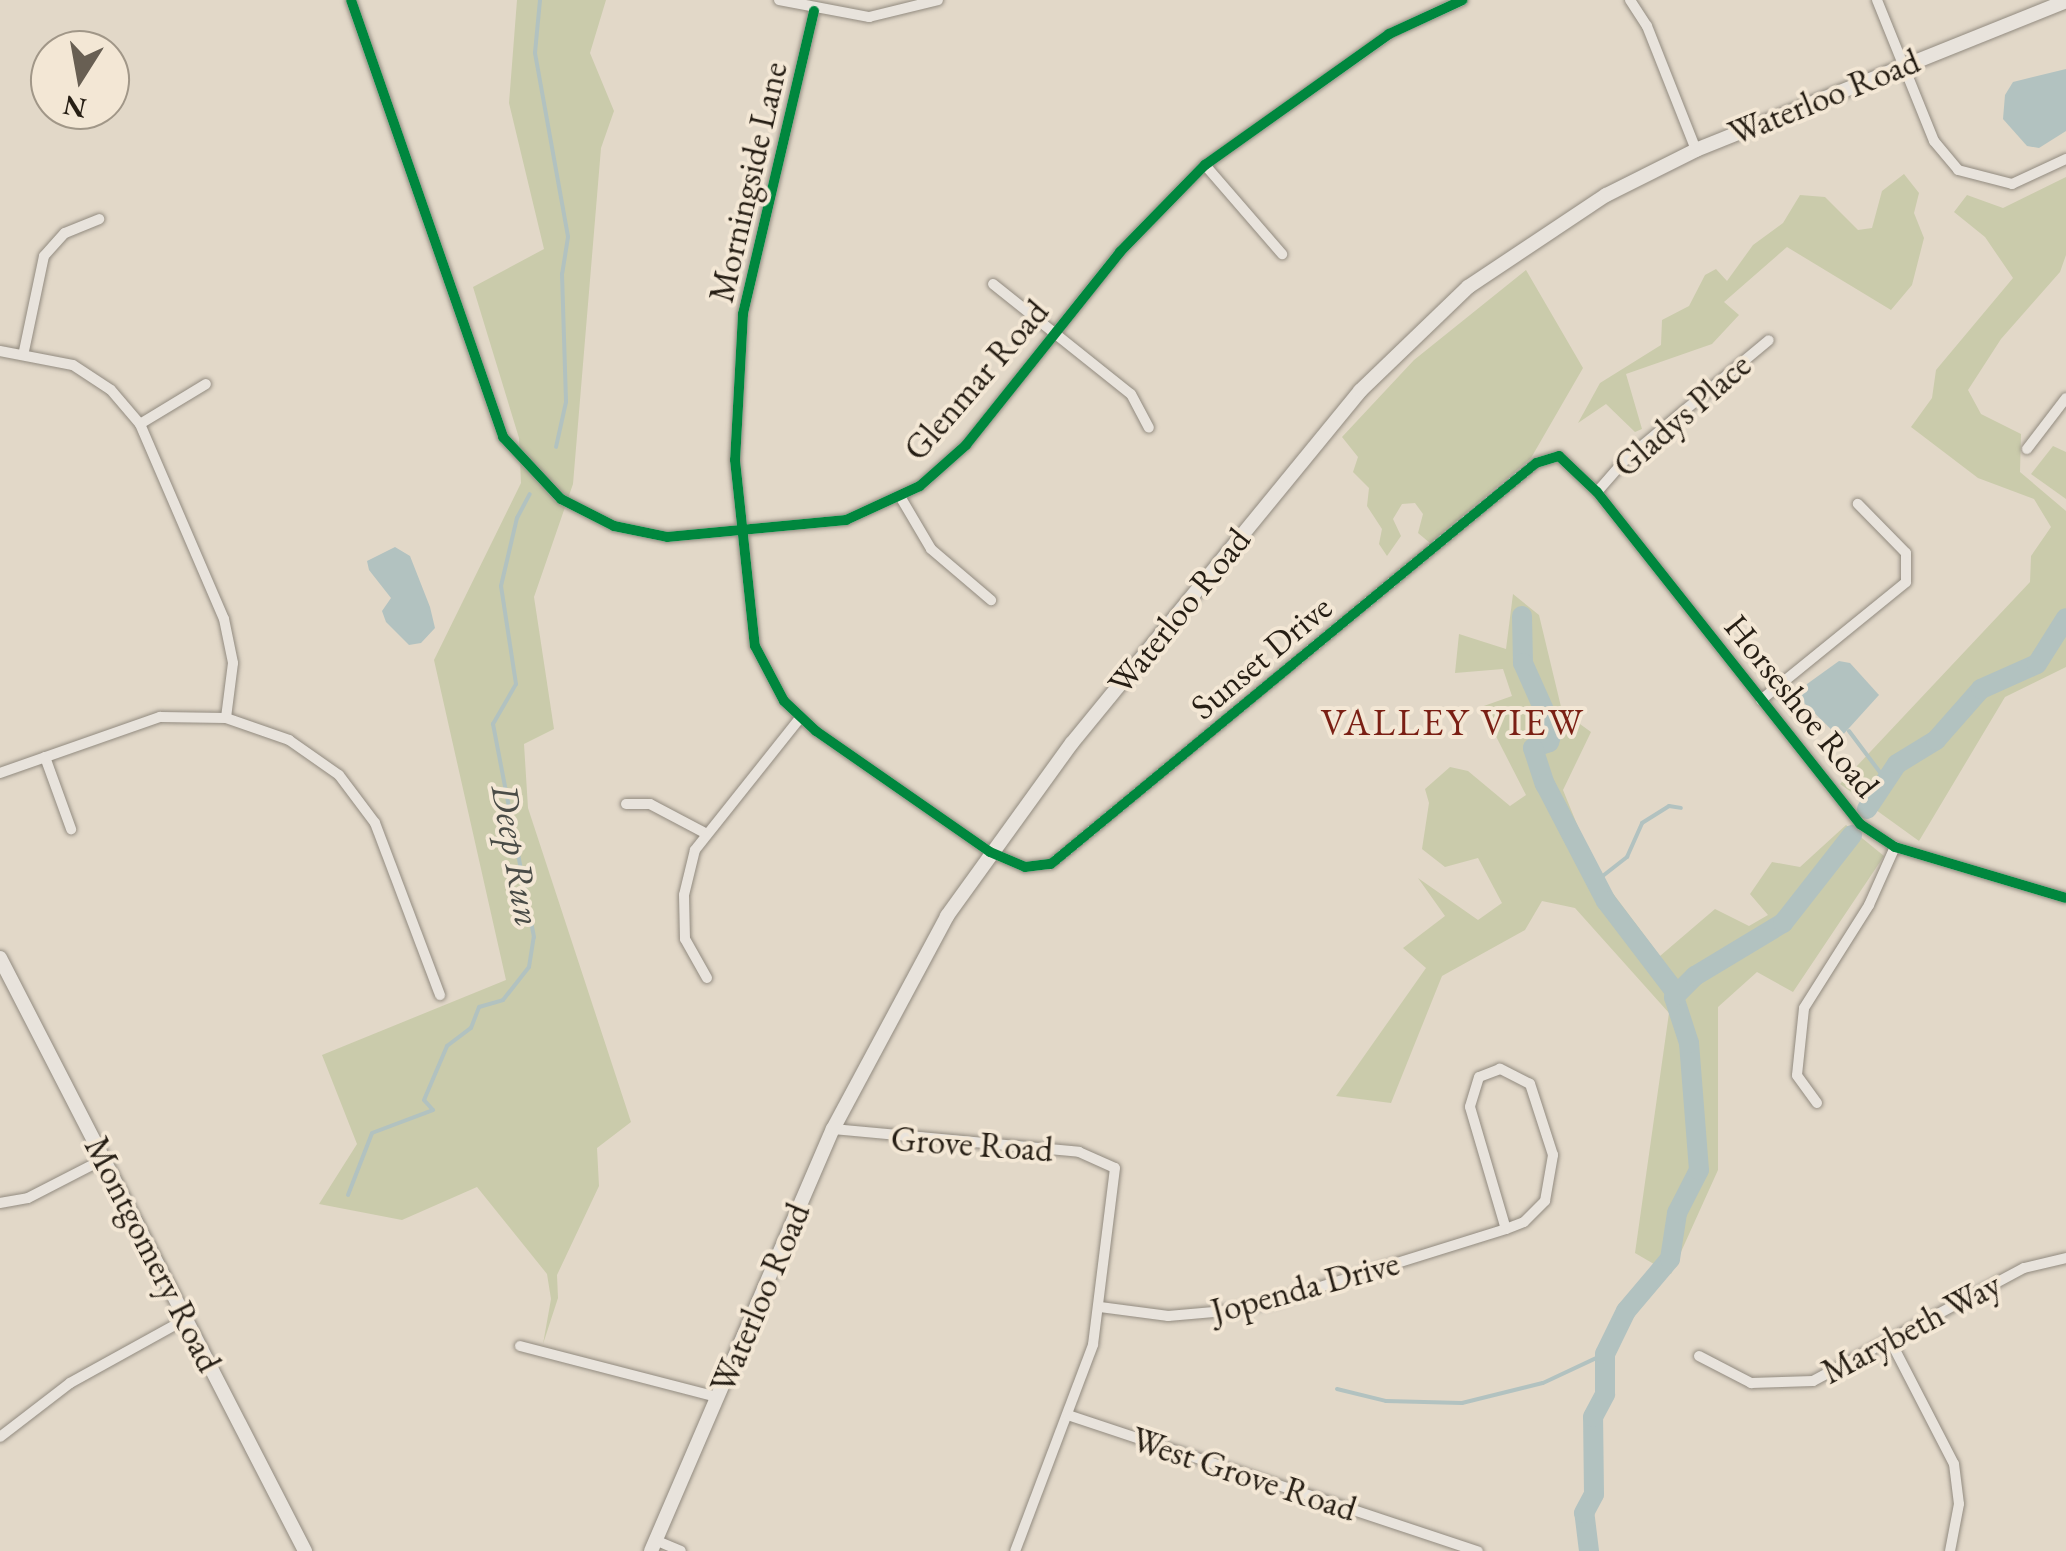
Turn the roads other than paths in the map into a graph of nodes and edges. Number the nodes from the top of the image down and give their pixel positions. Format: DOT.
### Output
graph roads {
  1 [pos="351,0"];
  2 [pos="779,0"];
  3 [pos="938,0"];
  4 [pos="1463,0"];
  5 [pos="1630,0"];
  6 [pos="1877,0"];
  7 [pos="2058,2"];
  8 [pos="814,12"];
  9 [pos="1902,65"];
  10 [pos="1696,150"];
  11 [pos="2066,159"];
  12 [pos="1205,164"];
  13 [pos="99,220"];
  14 [pos="1282,254"];
  15 [pos="994,284"];
  16 [pos="1055,334"];
  17 [pos="1770,340"];
  18 [pos="0,351"];
  19 [pos="24,351"];
  20 [pos="206,384"];
  21 [pos="2066,398"];
  22 [pos="140,424"];
  23 [pos="1148,428"];
  24 [pos="2028,449"];
  25 [pos="1558,456"];
  26 [pos="1597,492"];
  27 [pos="901,498"];
  28 [pos="1858,504"];
  29 [pos="741,534"];
  30 [pos="992,600"];
  31 [pos="1760,700"];
  32 [pos="226,718"];
  33 [pos="800,718"];
  34 [pos="45,757"];
  35 [pos="0,773"];
  36 [pos="626,804"];
  37 [pos="70,829"];
  38 [pos="704,832"];
  39 [pos="1895,847"];
  40 [pos="990,852"];
  41 [pos="2066,898"];
  42 [pos="0,958"];
  43 [pos="706,978"];
  44 [pos="440,995"];
  45 [pos="1817,1103"];
  46 [pos="832,1129"];
  47 [pos="104,1158"];
  48 [pos="0,1203"];
  49 [pos="1506,1229"];
  50 [pos="2066,1258"];
  51 [pos="1100,1307"];
  52 [pos="186,1319"];
  53 [pos="1892,1342"];
  54 [pos="520,1346"];
  55 [pos="1699,1356"];
  56 [pos="716,1397"];
  57 [pos="1068,1416"];
  58 [pos="0,1437"];
  59 [pos="653,1546"];
  60 [pos="306,1551"];
  61 [pos="681,1551"];
  62 [pos="1015,1551"];
  63 [pos="1478,1551"];
  64 [pos="1950,1551"];
  1 -- 29 [label="street, Glenmar Road"];
  2 -- 8 [label="street"];
  3 -- 8 [label="street"];
  4 -- 12 [label="street, Glenmar Road"];
  5 -- 10 [label="street"];
  6 -- 9 [label="street"];
  7 -- 9 [label="main road, Waterloo Road"];
  8 -- 29 [label="street, Morningside Lane"];
  9 -- 10 [label="main road, Waterloo Road"];
  9 -- 11 [label="street"];
  10 -- 40 [label="main road, Waterloo Road"];
  12 -- 14 [label="street"];
  12 -- 16 [label="street, Glenmar Road"];
  13 -- 19 [label="street"];
  15 -- 16 [label="street"];
  16 -- 23 [label="street"];
  16 -- 27 [label="street, Glenmar Road"];
  17 -- 26 [label="street, Gladys Place"];
  18 -- 19 [label="street"];
  19 -- 22 [label="street"];
  20 -- 22 [label="street"];
  21 -- 24 [label="street"];
  22 -- 32 [label="street"];
  25 -- 26 [label="street, Horseshoe Road"];
  25 -- 40 [label="street, Sunset Drive"];
  26 -- 31 [label="street, Horseshoe Road"];
  27 -- 29 [label="street, Glenmar Road"];
  27 -- 30 [label="street"];
  28 -- 31 [label="street"];
  29 -- 33 [label="street, Morningside Lane"];
  31 -- 39 [label="street, Horseshoe Road"];
  32 -- 34 [label="street"];
  32 -- 44 [label="street"];
  33 -- 38 [label="street"];
  33 -- 40 [label="street, Morningside Lane"];
  34 -- 35 [label="street"];
  34 -- 37 [label="street"];
  36 -- 38 [label="street"];
  38 -- 43 [label="street"];
  39 -- 41 [label="street, Horseshoe Road"];
  39 -- 45 [label="street"];
  40 -- 46 [label="main road, Waterloo Road"];
  42 -- 47 [label="main road, Montgomery Road"];
  46 -- 51 [label="street, Grove Road"];
  46 -- 56 [label="main road, Waterloo Road"];
  47 -- 48 [label="street"];
  47 -- 52 [label="main road, Montgomery Road"];
  49 -- 49 [label="street, Jopenda Drive"];
  49 -- 51 [label="street, Jopenda Drive"];
  50 -- 53 [label="street, Marybeth Way"];
  51 -- 57 [label="street"];
  52 -- 58 [label="street"];
  52 -- 60 [label="main road, Montgomery Road"];
  53 -- 55 [label="street, Marybeth Way"];
  53 -- 64 [label="street"];
  54 -- 56 [label="street"];
  56 -- 59 [label="main road, Waterloo Road"];
  57 -- 62 [label="street"];
  57 -- 63 [label="street, West Grove Road"];
  59 -- 61 [label="street"];
}
